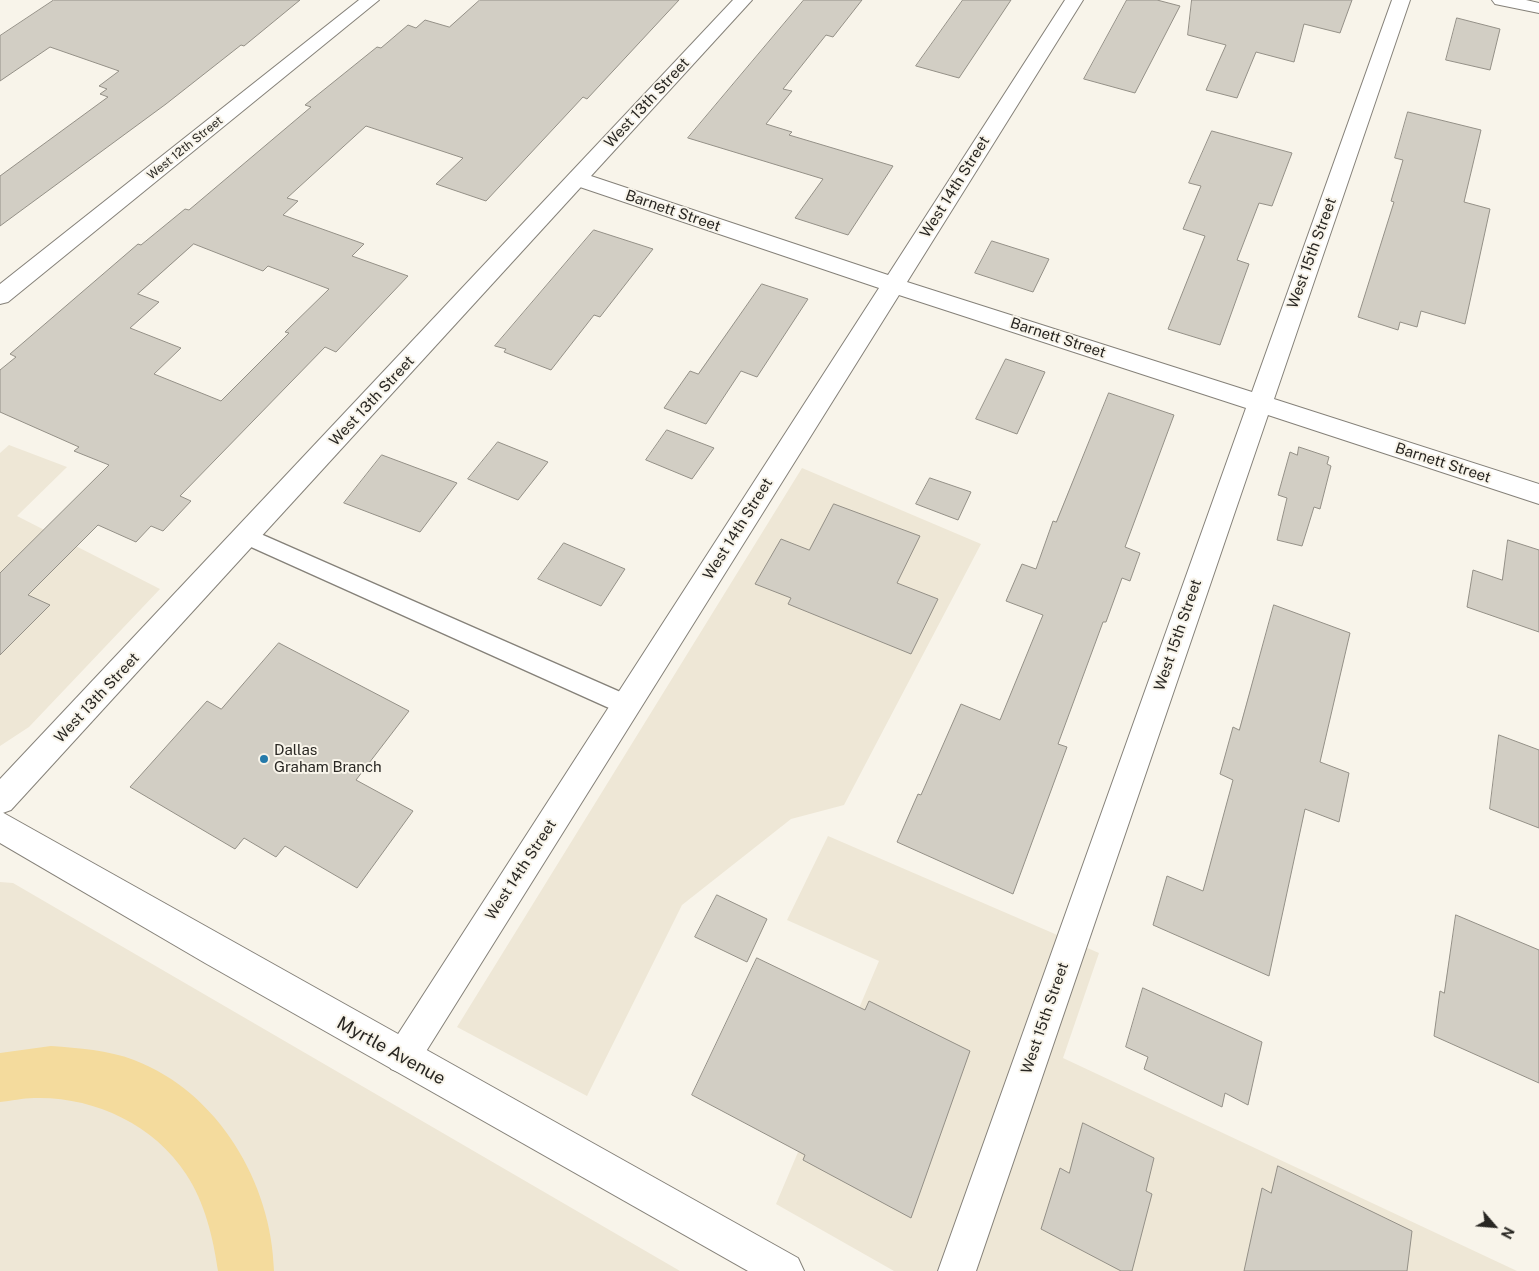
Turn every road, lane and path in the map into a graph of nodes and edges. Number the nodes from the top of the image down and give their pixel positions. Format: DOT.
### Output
graph roads {
  1 [pos="370,0"];
  2 [pos="743,0"];
  3 [pos="1074,0"];
  4 [pos="1401,0"];
  5 [pos="1502,0"];
  6 [pos="1539,8"];
  7 [pos="578,179"];
  8 [pos="893,285"];
  9 [pos="0,296"];
  10 [pos="1259,402"];
  11 [pos="1539,494"];
  12 [pos="248,536"];
  13 [pos="626,705"];
  14 [pos="0,800"];
  15 [pos="0,826"];
  16 [pos="402,1057"];
  17 [pos="785,1271"];
  18 [pos="956,1271"];
  1 -- 9 [label="street, West 12th Street"];
  2 -- 7 [label="street, West 13th Street"];
  3 -- 8 [label="street, West 14th Street"];
  4 -- 10 [label="street, West 15th Street"];
  5 -- 6 [label="street"];
  7 -- 8 [label="street, Barnett Street"];
  7 -- 12 [label="street, West 13th Street"];
  8 -- 10 [label="street, Barnett Street"];
  8 -- 13 [label="street, West 14th Street"];
  10 -- 11 [label="street, Barnett Street"];
  10 -- 18 [label="street, West 15th Street"];
  12 -- 13 [label="lane"];
  12 -- 14 [label="street, West 13th Street"];
  13 -- 16 [label="street, West 14th Street"];
  15 -- 16 [label="street, Myrtle Avenue"];
  16 -- 17 [label="street, Myrtle Avenue"];
}
